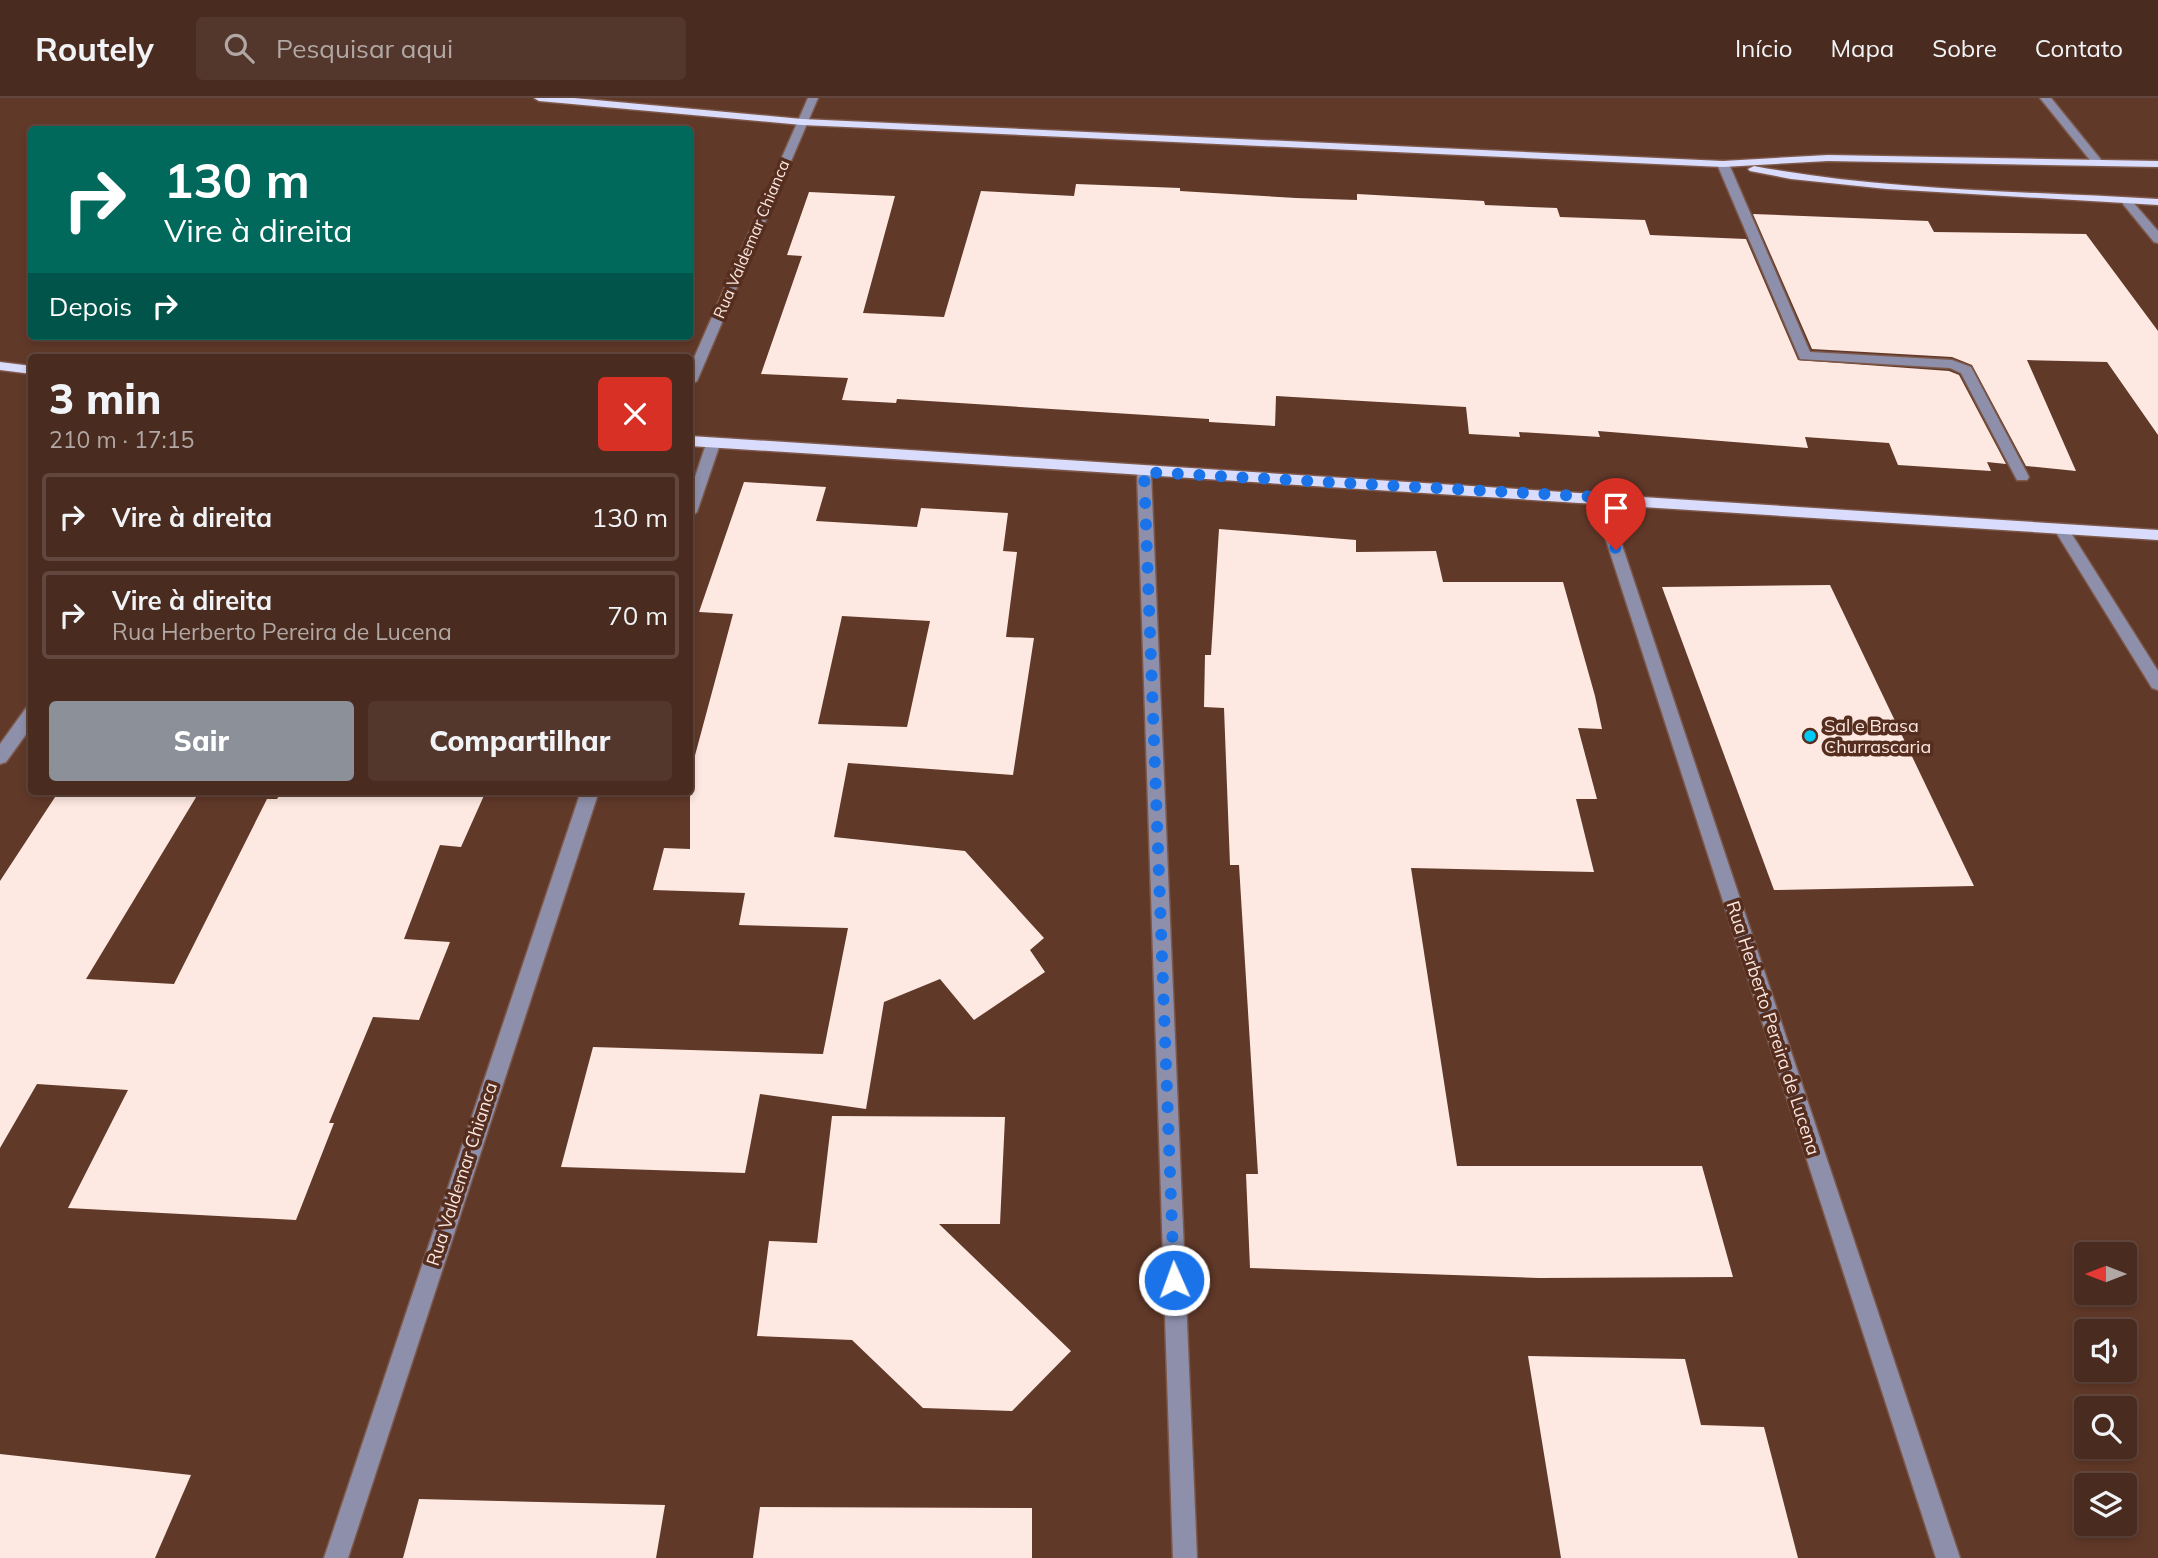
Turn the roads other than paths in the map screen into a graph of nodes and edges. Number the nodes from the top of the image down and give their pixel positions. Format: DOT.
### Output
graph roads {
  1 [pos="539,98"];
  2 [pos="813,98"];
  3 [pos="2045,98"];
  4 [pos="802,122"];
  5 [pos="2098,163"];
  6 [pos="2158,164"];
  7 [pos="1728,165"];
  8 [pos="2127,202"];
  9 [pos="2158,202"];
  10 [pos="2158,239"];
  11 [pos="0,366"];
  12 [pos="28,370"];
  13 [pos="693,374"];
  14 [pos="693,441"];
  15 [pos="713,444"];
  16 [pos="1144,472"];
  17 [pos="2022,477"];
  18 [pos="1599,497"];
  19 [pos="693,503"];
  20 [pos="2060,529"];
  21 [pos="2158,535"];
  22 [pos="2158,684"];
  23 [pos="28,718"];
  24 [pos="0,757"];
  25 [pos="589,795"];
  26 [pos="336,1558"];
  27 [pos="1185,1558"];
  28 [pos="1948,1558"];
  1 -- 4 [label="main road"];
  2 -- 4 [label="street, Rua Valdemar Chianca"];
  3 -- 5 [label="street"];
  4 -- 7 [label="main road"];
  4 -- 13 [label="street, Rua Valdemar Chianca"];
  5 -- 6 [label="main road"];
  5 -- 7 [label="main road"];
  7 -- 8 [label="main road"];
  7 -- 17 [label="street"];
  8 -- 9 [label="main road"];
  8 -- 10 [label="street"];
  11 -- 12 [label="main road"];
  14 -- 15 [label="main road"];
  15 -- 16 [label="main road"];
  15 -- 19 [label="street"];
  16 -- 18 [label="main road"];
  16 -- 27 [label="street"];
  18 -- 20 [label="main road"];
  18 -- 28 [label="street, Rua Herberto Pereira de Lucena"];
  20 -- 21 [label="main road"];
  20 -- 22 [label="street"];
  23 -- 24 [label="street"];
  25 -- 26 [label="street, Rua Valdemar Chianca"];
}
